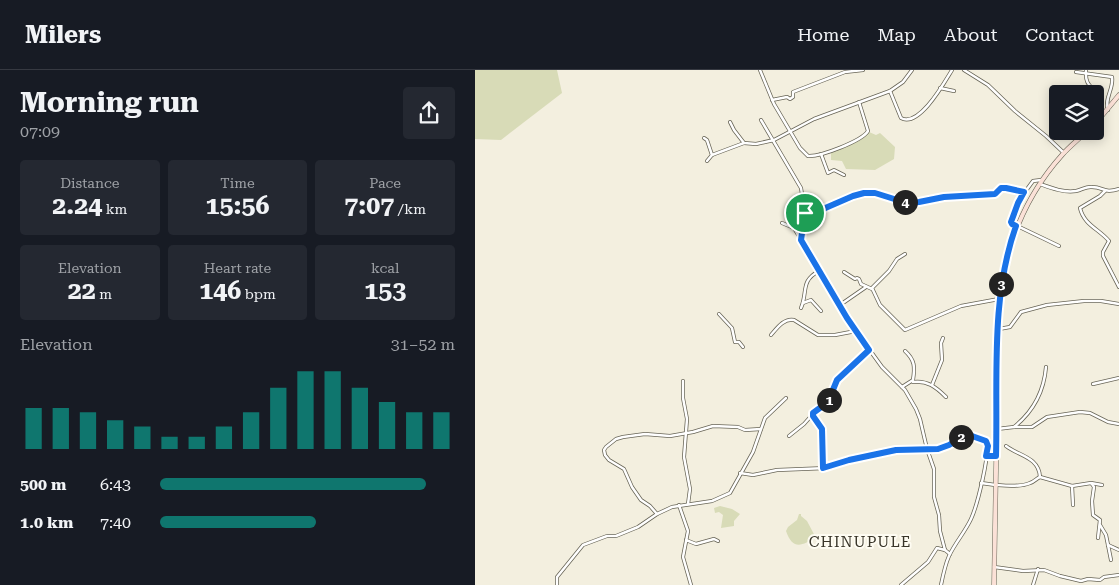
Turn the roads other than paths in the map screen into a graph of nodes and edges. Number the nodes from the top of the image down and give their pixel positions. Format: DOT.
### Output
graph roads {
  1 [pos="760,70"];
  2 [pos="863,70"];
  3 [pos="912,70"];
  4 [pos="952,70"];
  5 [pos="964,70"];
  6 [pos="1077,72"];
  7 [pos="1086,72"];
  8 [pos="1088,85"];
  9 [pos="940,88"];
  10 [pos="890,91"];
  11 [pos="954,91"];
  12 [pos="1119,95"];
  13 [pos="773,100"];
  14 [pos="859,102"];
  15 [pos="1108,110"];
  16 [pos="1104,114"];
  17 [pos="761,120"];
  18 [pos="730,122"];
  19 [pos="791,131"];
  20 [pos="704,138"];
  21 [pos="774,140"];
  22 [pos="1077,140"];
  23 [pos="744,143"];
  24 [pos="1063,153"];
  25 [pos="821,154"];
  26 [pos="712,155"];
  27 [pos="707,161"];
  28 [pos="845,175"];
  29 [pos="1040,181"];
  30 [pos="1119,189"];
  31 [pos="1105,191"];
  32 [pos="1024,192"];
  33 [pos="805,213"];
  34 [pos="782,224"];
  35 [pos="1016,226"];
  36 [pos="801,240"];
  37 [pos="1059,246"];
  38 [pos="905,254"];
  39 [pos="819,270"];
  40 [pos="844,272"];
  41 [pos="867,286"];
  42 [pos="1119,287"];
  43 [pos="872,289"];
  44 [pos="999,299"];
  45 [pos="803,303"];
  46 [pos="1119,304"];
  47 [pos="840,305"];
  48 [pos="801,308"];
  49 [pos="821,311"];
  50 [pos="719,314"];
  51 [pos="999,329"];
  52 [pos="856,331"];
  53 [pos="771,335"];
  54 [pos="943,338"];
  55 [pos="743,346"];
  56 [pos="869,350"];
  57 [pos="905,351"];
  58 [pos="1046,366"];
  59 [pos="1119,378"];
  60 [pos="683,381"];
  61 [pos="911,382"];
  62 [pos="1093,384"];
  63 [pos="932,385"];
  64 [pos="903,387"];
  65 [pos="946,397"];
  66 [pos="786,398"];
  67 [pos="812,415"];
  68 [pos="1119,424"];
  69 [pos="1014,427"];
  70 [pos="761,429"];
  71 [pos="997,429"];
  72 [pos="686,433"];
  73 [pos="789,436"];
  74 [pos="1006,446"];
  75 [pos="927,449"];
  76 [pos="986,456"];
  77 [pos="996,456"];
  78 [pos="823,468"];
  79 [pos="740,473"];
  80 [pos="1041,477"];
  81 [pos="981,483"];
  82 [pos="1091,483"];
  83 [pos="1102,485"];
  84 [pos="995,486"];
  85 [pos="1074,489"];
  86 [pos="688,504"];
  87 [pos="679,505"];
  88 [pos="1073,505"];
  89 [pos="657,514"];
  90 [pos="1101,525"];
  91 [pos="1098,538"];
  92 [pos="686,540"];
  93 [pos="718,541"];
  94 [pos="1108,545"];
  95 [pos="945,550"];
  96 [pos="1119,550"];
  97 [pos="950,554"];
  98 [pos="1111,560"];
  99 [pos="994,567"];
  100 [pos="1038,569"];
  101 [pos="1119,575"];
  102 [pos="557,585"];
  103 [pos="691,585"];
  104 [pos="901,585"];
  105 [pos="941,585"];
  106 [pos="994,585"];
  107 [pos="1033,585"];
  1 -- 13 [label="street"];
  2 -- 13 [label="street"];
  3 -- 10 [label="street"];
  4 -- 9 [label="street"];
  5 -- 24 [label="street"];
  6 -- 7 [label="street"];
  7 -- 8 [label="street"];
  7 -- 15 [label="street"];
  9 -- 10 [label="street"];
  9 -- 11 [label="street"];
  10 -- 14 [label="street"];
  12 -- 15 [label="main road"];
  13 -- 19 [label="street"];
  14 -- 19 [label="street"];
  14 -- 25 [label="street"];
  15 -- 16 [label="main road"];
  17 -- 21 [label="street"];
  18 -- 23 [label="street"];
  19 -- 21 [label="street"];
  19 -- 25 [label="street"];
  20 -- 26 [label="street"];
  21 -- 23 [label="street"];
  21 -- 33 [label="street"];
  22 -- 24 [label="main road"];
  23 -- 26 [label="street"];
  24 -- 29 [label="main road"];
  25 -- 28 [label="street"];
  26 -- 27 [label="street"];
  29 -- 31 [label="street"];
  29 -- 32 [label="street"];
  29 -- 35 [label="main road"];
  30 -- 31 [label="street"];
  31 -- 42 [label="street"];
  32 -- 33 [label="street"];
  32 -- 35 [label="street"];
  33 -- 36 [label="street"];
  34 -- 36 [label="street"];
  35 -- 37 [label="street"];
  35 -- 44 [label="main road"];
  36 -- 39 [label="street"];
  38 -- 43 [label="street"];
  39 -- 45 [label="street"];
  39 -- 47 [label="street"];
  40 -- 41 [label="street"];
  41 -- 43 [label="street"];
  41 -- 47 [label="street"];
  43 -- 44 [label="street"];
  44 -- 51 [label="main road"];
  45 -- 48 [label="street"];
  45 -- 49 [label="street"];
  46 -- 51 [label="street"];
  47 -- 52 [label="street"];
  50 -- 55 [label="street"];
  51 -- 71 [label="main road"];
  52 -- 53 [label="street"];
  52 -- 56 [label="street"];
  54 -- 63 [label="street"];
  56 -- 64 [label="street"];
  56 -- 67 [label="street"];
  57 -- 61 [label="street"];
  58 -- 69 [label="street"];
  59 -- 62 [label="street"];
  60 -- 72 [label="street"];
  61 -- 63 [label="street"];
  61 -- 64 [label="street"];
  63 -- 65 [label="street"];
  64 -- 75 [label="street"];
  66 -- 70 [label="street"];
  67 -- 73 [label="street"];
  67 -- 78 [label="street"];
  68 -- 69 [label="street"];
  69 -- 71 [label="street"];
  70 -- 72 [label="street"];
  70 -- 79 [label="street"];
  71 -- 77 [label="main road"];
  72 -- 86 [label="street"];
  72 -- 89 [label="street"];
  74 -- 80 [label="street"];
  75 -- 76 [label="street"];
  75 -- 78 [label="street"];
  75 -- 95 [label="street"];
  76 -- 77 [label="street"];
  76 -- 81 [label="street"];
  77 -- 84 [label="main road"];
  78 -- 79 [label="street"];
  79 -- 86 [label="street"];
  80 -- 84 [label="street"];
  80 -- 85 [label="street"];
  81 -- 84 [label="street"];
  81 -- 97 [label="street"];
  82 -- 83 [label="street"];
  82 -- 85 [label="street"];
  82 -- 90 [label="street"];
  84 -- 99 [label="main road"];
  85 -- 88 [label="street"];
  86 -- 87 [label="street"];
  87 -- 89 [label="street"];
  87 -- 92 [label="street"];
  89 -- 102 [label="street"];
  90 -- 91 [label="street"];
  90 -- 94 [label="street"];
  92 -- 93 [label="street"];
  92 -- 103 [label="street"];
  94 -- 96 [label="street"];
  94 -- 98 [label="street"];
  95 -- 97 [label="street"];
  95 -- 104 [label="street"];
  97 -- 105 [label="street"];
  99 -- 100 [label="street"];
  99 -- 106 [label="main road"];
  100 -- 101 [label="street"];
  100 -- 107 [label="street"];
}
